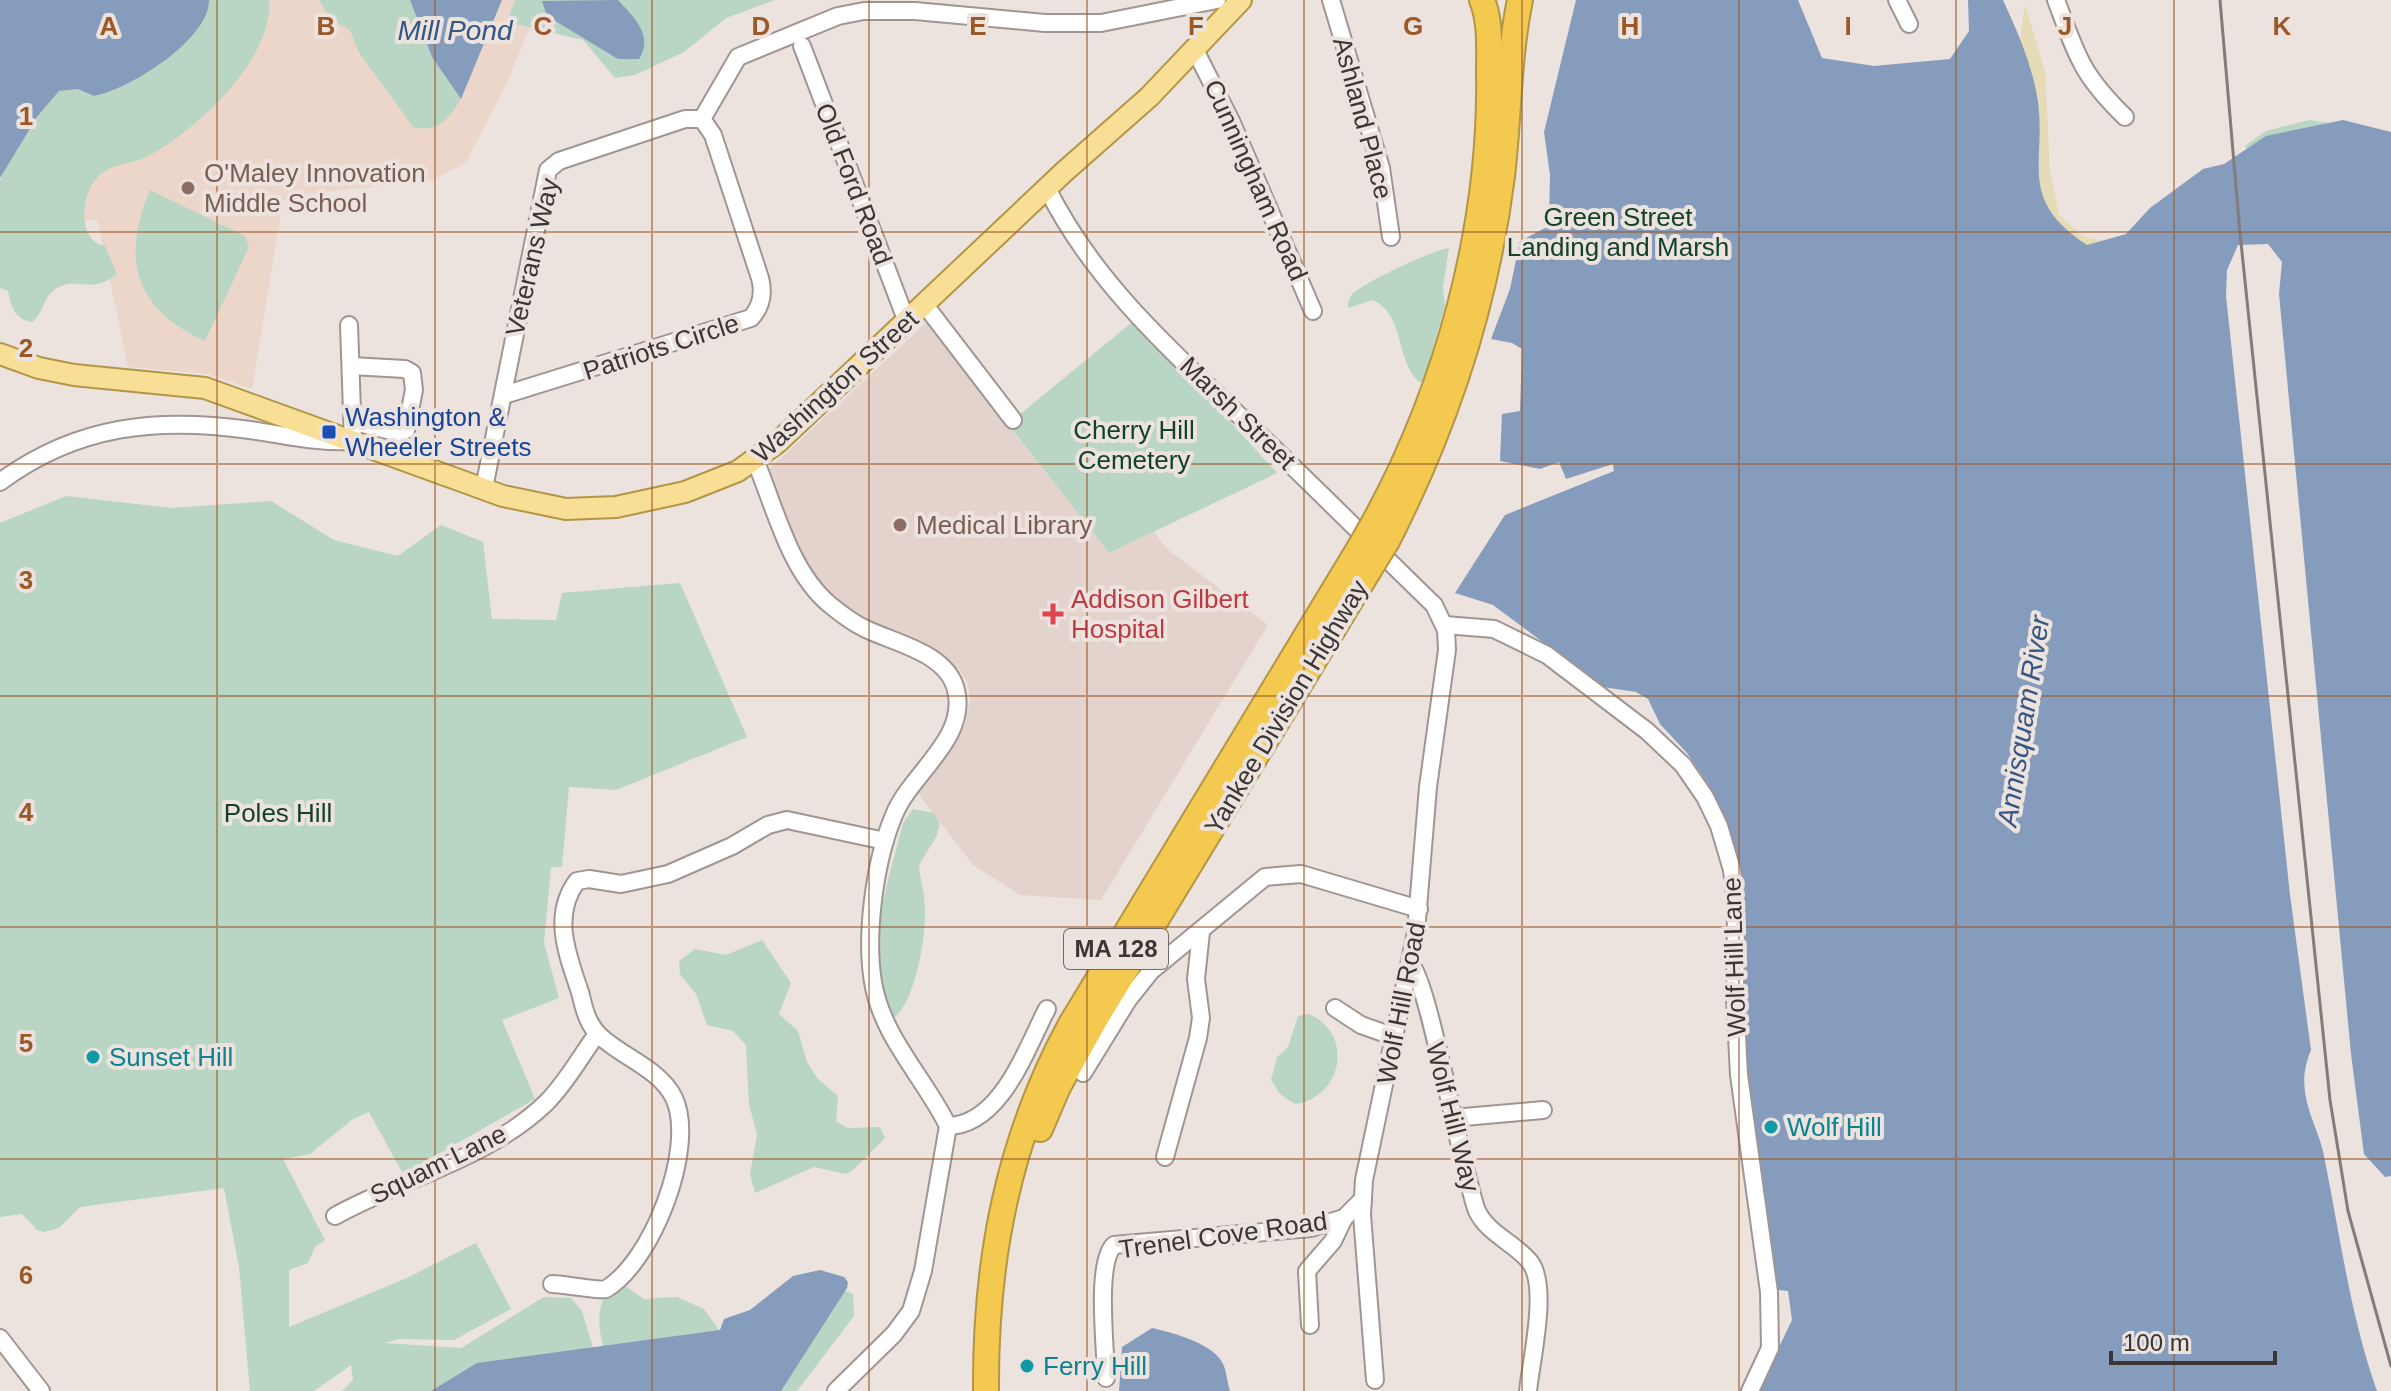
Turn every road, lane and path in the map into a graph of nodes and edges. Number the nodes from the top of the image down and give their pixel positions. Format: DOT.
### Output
graph roads {
  1 [pos="1217,0"];
  2 [pos="1331,0"];
  3 [pos="1482,0"];
  4 [pos="1520,0"];
  5 [pos="1897,0"];
  6 [pos="2056,0"];
  7 [pos="1237,1"];
  8 [pos="1909,24"];
  9 [pos="802,46"];
  10 [pos="1195,50"];
  11 [pos="2125,117"];
  12 [pos="702,119"];
  13 [pos="1047,188"];
  14 [pos="1391,237"];
  15 [pos="925,305"];
  16 [pos="1313,311"];
  17 [pos="907,322"];
  18 [pos="349,325"];
  19 [pos="0,354"];
  20 [pos="351,366"];
  21 [pos="504,395"];
  22 [pos="1013,420"];
  23 [pos="354,431"];
  24 [pos="755,460"];
  25 [pos="0,482"];
  26 [pos="484,488"];
  27 [pos="1373,544"];
  28 [pos="1445,625"];
  29 [pos="885,841"];
  30 [pos="1419,909"];
  31 [pos="1201,932"];
  32 [pos="1411,965"];
  33 [pos="1335,1008"];
  34 [pos="1047,1009"];
  35 [pos="597,1034"];
  36 [pos="1395,1037"];
  37 [pos="1083,1073"];
  38 [pos="1543,1110"];
  39 [pos="1453,1118"];
  40 [pos="948,1126"];
  41 [pos="1165,1157"];
  42 [pos="1363,1199"];
  43 [pos="335,1216"];
  44 [pos="1344,1218"];
  45 [pos="552,1284"];
  46 [pos="1310,1325"];
  47 [pos="0,1338"];
  48 [pos="1106,1378"];
  49 [pos="1375,1380"];
  50 [pos="41,1391"];
  51 [pos="836,1391"];
  52 [pos="986,1391"];
  53 [pos="1001,1391"];
  54 [pos="1528,1391"];
  55 [pos="1750,1391"];
  1 -- 12 [label="street"];
  2 -- 14 [label="street, Ashland Place"];
  3 -- 27 [label="highway, Yankee Division Highway / MA 128"];
  4 -- 27 [label="highway, Yankee Division Highway / MA 128"];
  5 -- 8 [label="street"];
  6 -- 11 [label="street"];
  7 -- 10 [label="main road, Washington Street"];
  9 -- 17 [label="street, Old Ford Road"];
  10 -- 13 [label="main road, Washington Street"];
  10 -- 16 [label="street, Cunningham Road"];
  12 -- 21 [label="street, Veterans Way"];
  12 -- 21 [label="street, Patriots Circle"];
  13 -- 15 [label="main road, Washington Street"];
  13 -- 28 [label="street, Marsh Street"];
  15 -- 17 [label="main road, Washington Street"];
  15 -- 22 [label="street"];
  17 -- 24 [label="main road, Washington Street"];
  18 -- 20 [label="street"];
  19 -- 23 [label="main road, Washington Street"];
  20 -- 23 [label="street"];
  20 -- 23 [label="street"];
  21 -- 26 [label="street"];
  23 -- 25 [label="street"];
  23 -- 26 [label="main road, Washington Street"];
  24 -- 26 [label="main road, Washington Street"];
  24 -- 29 [label="street"];
  27 -- 52 [label="highway, Yankee Division Highway / MA 128"];
  27 -- 53 [label="highway, Yankee Division Highway / MA 128"];
  28 -- 30 [label="street, Wolf Hill Road"];
  28 -- 55 [label="street, Wolf Hill Lane"];
  29 -- 35 [label="street"];
  29 -- 40 [label="street"];
  30 -- 31 [label="street"];
  30 -- 32 [label="street, Wolf Hill Road"];
  31 -- 37 [label="street"];
  31 -- 41 [label="street"];
  32 -- 36 [label="street, Wolf Hill Road"];
  32 -- 39 [label="street, Wolf Hill Way"];
  33 -- 36 [label="street"];
  34 -- 40 [label="street"];
  35 -- 43 [label="street, Squam Lane"];
  35 -- 45 [label="street"];
  36 -- 42 [label="street, Wolf Hill Road"];
  38 -- 39 [label="street"];
  39 -- 54 [label="street, Wolf Hill Way"];
  40 -- 51 [label="street"];
  42 -- 44 [label="street, Trenel Cove Road"];
  42 -- 49 [label="street, Wolf Hill Road"];
  44 -- 46 [label="street"];
  44 -- 48 [label="street, Trenel Cove Road"];
  47 -- 50 [label="street"];
}
